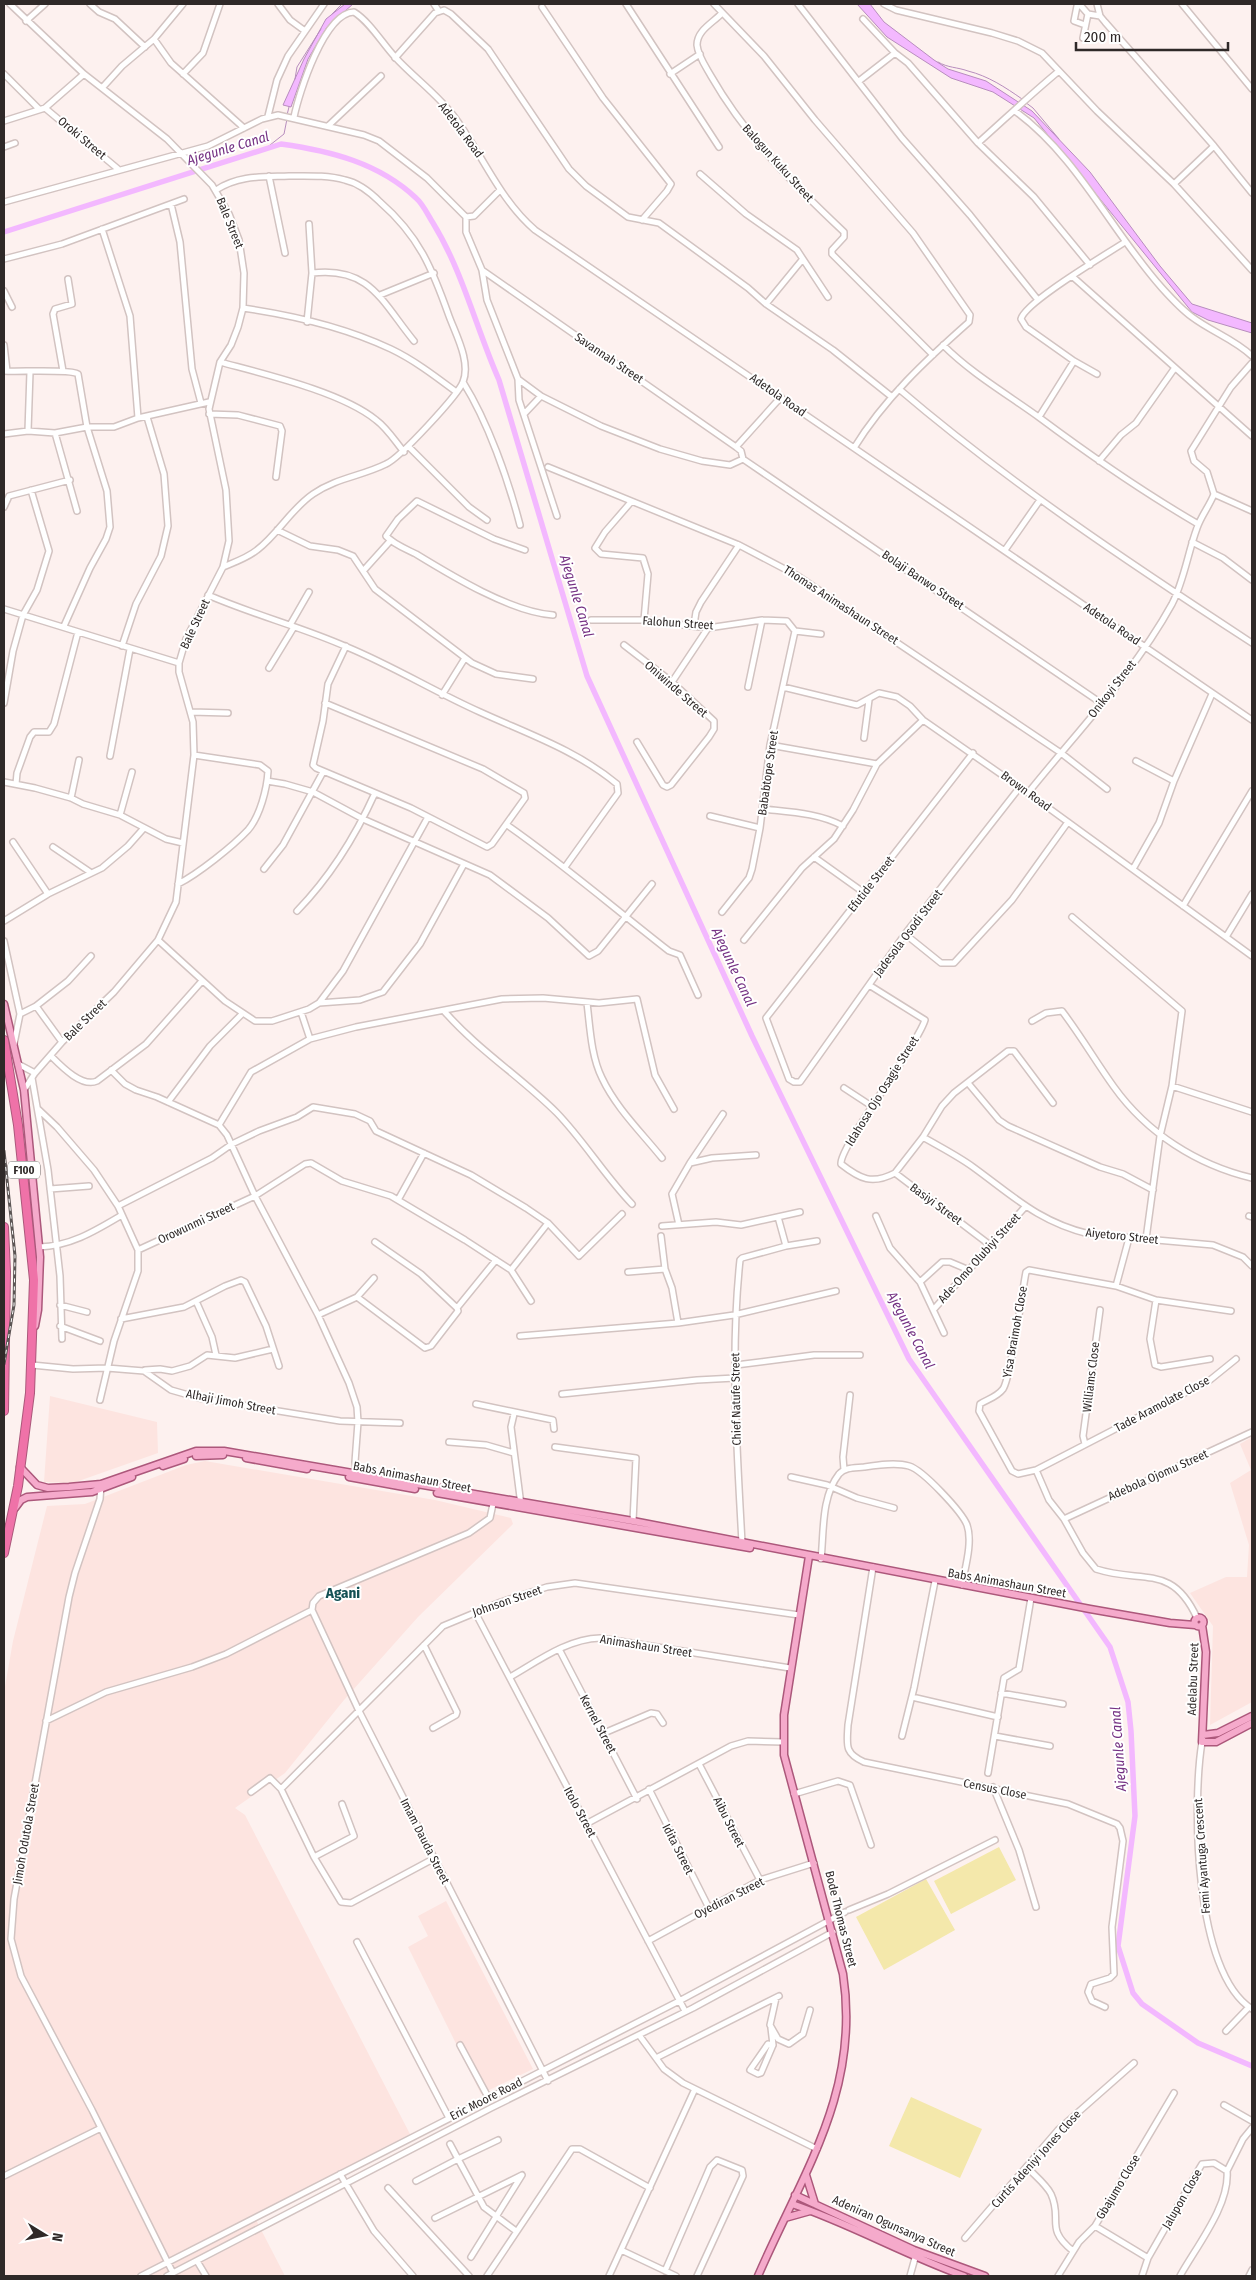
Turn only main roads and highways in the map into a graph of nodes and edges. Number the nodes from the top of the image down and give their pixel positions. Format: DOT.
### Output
graph roads {
  1 [pos="4,1004"];
  2 [pos="4,1040"];
  3 [pos="4,1227"];
  4 [pos="5,1300"];
  5 [pos="34,1335"];
  6 [pos="4,1357"];
  7 [pos="4,1412"];
  8 [pos="270,1460"];
  9 [pos="20,1466"];
  10 [pos="101,1486"];
  11 [pos="521,1506"];
  12 [pos="14,1510"];
  13 [pos="4,1553"];
  14 [pos="813,1558"];
  15 [pos="1198,1622"];
  16 [pos="1252,1716"];
  17 [pos="1252,1722"];
  18 [pos="1202,1742"];
  19 [pos="806,2175"];
  20 [pos="795,2195"];
  21 [pos="792,2204"];
  22 [pos="814,2208"];
  23 [pos="785,2218"];
  24 [pos="892,2243"];
  25 [pos="946,2273"];
  26 [pos="758,2276"];
  27 [pos="964,2276"];
  28 [pos="985,2276"];
  1 -- 5 [label="main road"];
  2 -- 5 [label="highway, F100"];
  3 -- 4 [label="highway"];
  4 -- 6 [label="highway"];
  5 -- 9 [label="highway, F100"];
  6 -- 7 [label="highway"];
  8 -- 10 [label="main road, Babs Animashaun Street"];
  8 -- 11 [label="main road, Babs Animashaun Street"];
  8 -- 11 [label="main road, Babs Animashaun Street"];
  9 -- 10 [label="main road, Babs Animashaun Street"];
  9 -- 12 [label="highway, F100"];
  10 -- 12 [label="main road, Babs Animashaun Street"];
  11 -- 14 [label="main road, Babs Animashaun Street"];
  11 -- 14 [label="main road, Babs Animashaun Street"];
  12 -- 13 [label="highway, F100"];
  14 -- 15 [label="main road, Babs Animashaun Street"];
  14 -- 19 [label="main road, Bode Thomas Street"];
  15 -- 18 [label="main road, Adelabu Street"];
  16 -- 18 [label="main road"];
  17 -- 18 [label="main road"];
  19 -- 20 [label="main road, Bode Thomas Street"];
  19 -- 22 [label="main road"];
  20 -- 21 [label="main road, Bode Thomas Street"];
  20 -- 22 [label="main road, Adeniran Ogunsanya Street"];
  21 -- 22 [label="main road, Adeniran Ogunsanya Street"];
  21 -- 23 [label="main road, Bode Thomas Street"];
  22 -- 23 [label="main road"];
  22 -- 24 [label="main road, Adeniran Ogunsanya Street"];
  23 -- 26 [label="main road, Bode Thomas Street"];
  24 -- 25 [label="main road, Adeniran Ogunsanya Street"];
  24 -- 28 [label="main road, Adeniran Ogunsanya Street"];
  25 -- 27 [label="main road, Adeniran Ogunsanya Street"];
}
